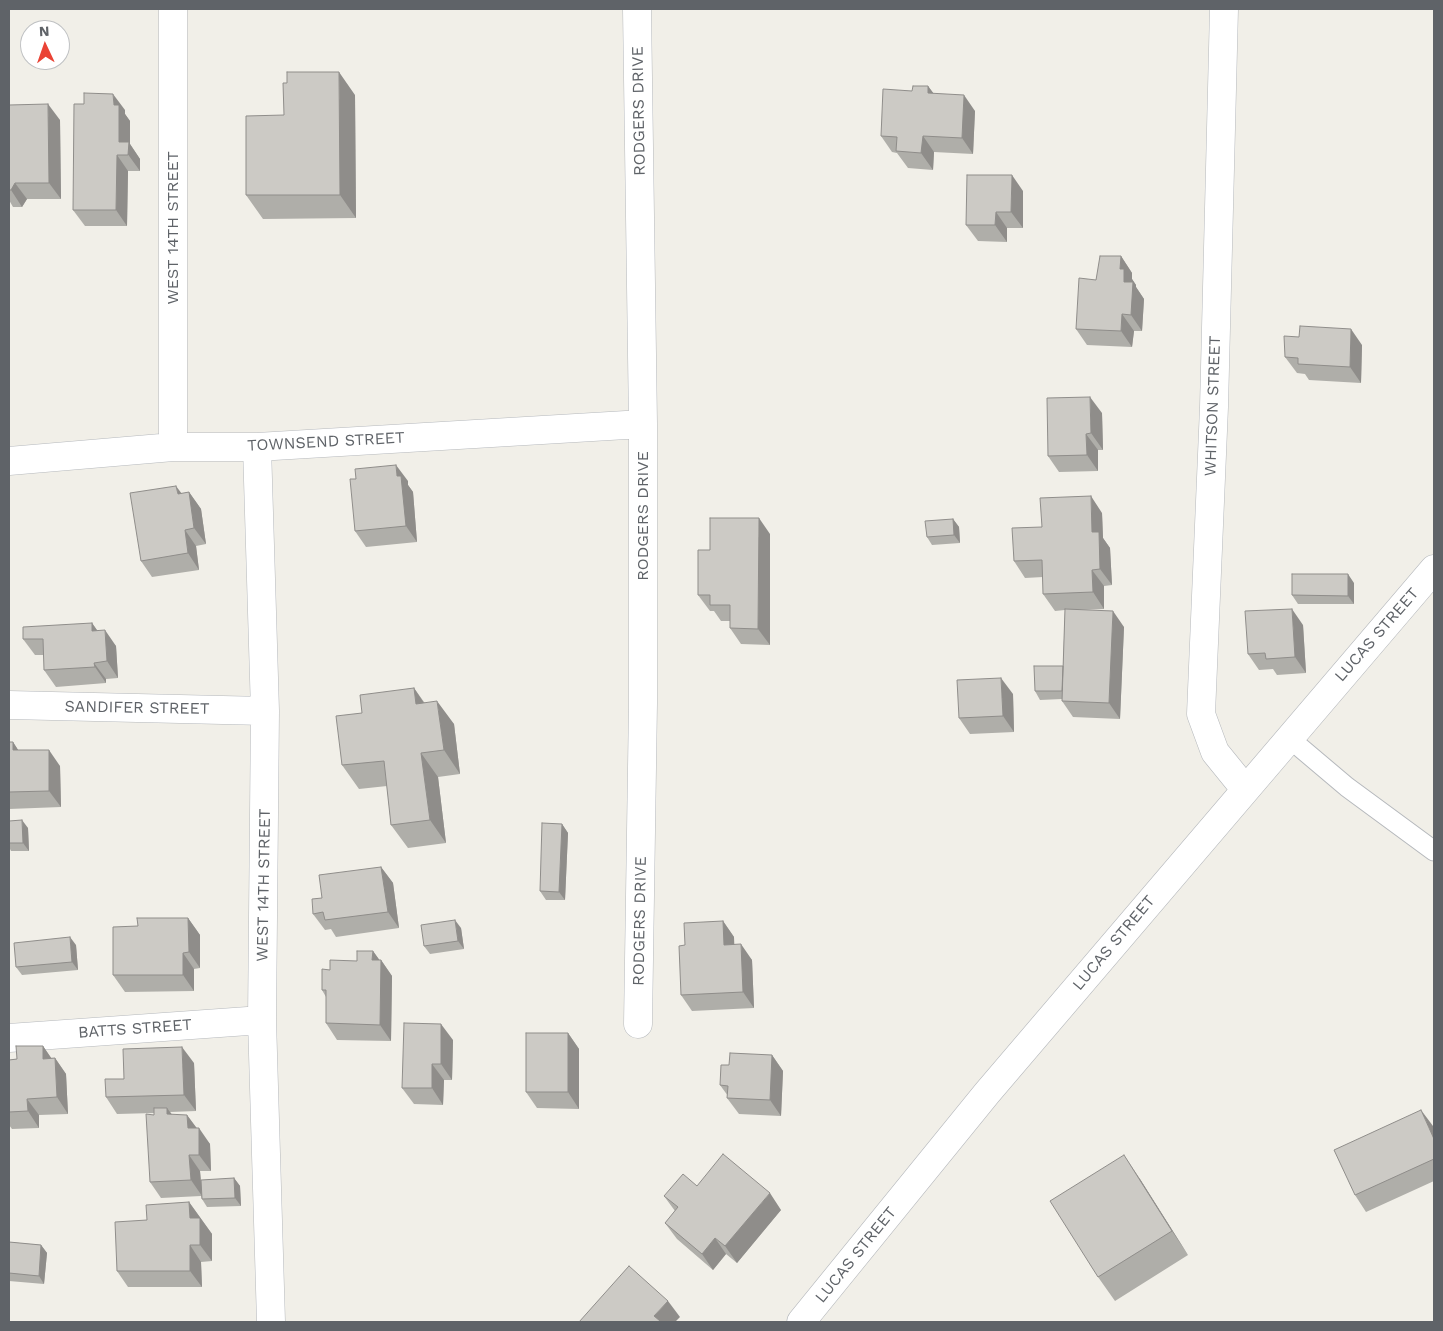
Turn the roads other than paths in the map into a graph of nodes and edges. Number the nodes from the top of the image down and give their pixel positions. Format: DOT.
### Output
graph roads {
  1 [pos="173,9"];
  2 [pos="638,9"];
  3 [pos="1224,9"];
  4 [pos="643,424"];
  5 [pos="173,447"];
  6 [pos="257,447"];
  7 [pos="9,462"];
  8 [pos="1434,569"];
  9 [pos="9,705"];
  10 [pos="265,711"];
  11 [pos="1289,738"];
  12 [pos="1245,789"];
  13 [pos="1434,851"];
  14 [pos="262,1020"];
  15 [pos="638,1024"];
  16 [pos="9,1038"];
  17 [pos="271,1322"];
  18 [pos="801,1322"];
  1 -- 5 [label="street, WEST 14TH STREET"];
  2 -- 4 [label="street, RODGERS DRIVE"];
  3 -- 12 [label="street, WHITSON STREET"];
  4 -- 6 [label="street, TOWNSEND STREET"];
  4 -- 15 [label="street, RODGERS DRIVE"];
  5 -- 6 [label="street, TOWNSEND STREET"];
  5 -- 7 [label="street, TOWNSEND STREET"];
  6 -- 10 [label="street, WEST 14TH STREET"];
  8 -- 11 [label="street, LUCAS STREET"];
  9 -- 10 [label="street, SANDIFER STREET"];
  10 -- 14 [label="street, WEST 14TH STREET"];
  11 -- 12 [label="street, LUCAS STREET"];
  11 -- 13 [label="lane"];
  12 -- 18 [label="street, LUCAS STREET"];
  14 -- 16 [label="street, BATTS STREET"];
  14 -- 17 [label="street, WEST 14TH STREET"];
}
